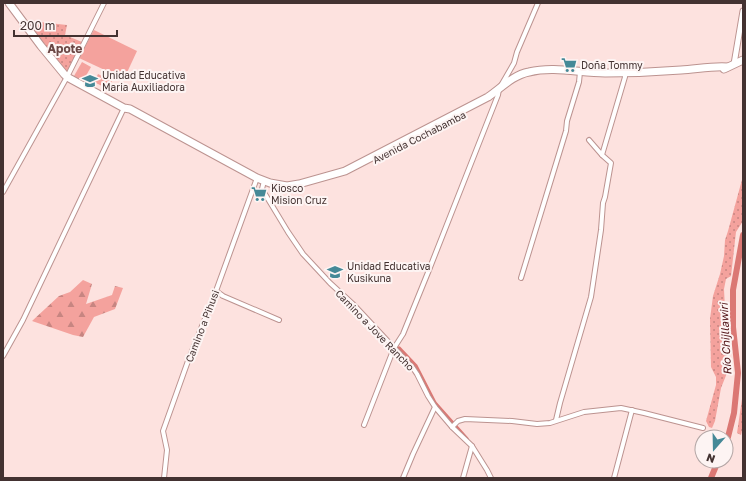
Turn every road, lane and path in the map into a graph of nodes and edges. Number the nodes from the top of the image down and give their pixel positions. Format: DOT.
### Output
graph roads {
  1 [pos="10,3"];
  2 [pos="104,3"];
  3 [pos="538,3"];
  4 [pos="743,11"];
  5 [pos="743,60"];
  6 [pos="734,64"];
  7 [pos="580,74"];
  8 [pos="625,75"];
  9 [pos="67,77"];
  10 [pos="499,92"];
  11 [pos="124,108"];
  12 [pos="588,140"];
  13 [pos="602,155"];
  14 [pos="260,181"];
  15 [pos="3,192"];
  16 [pos="522,278"];
  17 [pos="216,291"];
  18 [pos="279,320"];
  19 [pos="394,348"];
  20 [pos="3,356"];
  21 [pos="436,407"];
  22 [pos="632,410"];
  23 [pos="556,420"];
  24 [pos="364,426"];
  25 [pos="452,427"];
  26 [pos="703,428"];
  27 [pos="472,446"];
  28 [pos="164,478"];
  29 [pos="403,478"];
  30 [pos="463,478"];
  31 [pos="491,478"];
  32 [pos="614,478"];
  1 -- 9 [label="main road, Avenida Cochabamba"];
  2 -- 9 [label="street"];
  3 -- 10 [label="street"];
  4 -- 6 [label="street"];
  5 -- 6 [label="main road, Avenida Cochabamba"];
  6 -- 8 [label="main road, Avenida Cochabamba"];
  7 -- 8 [label="main road, Avenida Cochabamba"];
  7 -- 10 [label="main road, Avenida Cochabamba"];
  7 -- 16 [label="street"];
  8 -- 13 [label="street"];
  9 -- 11 [label="main road, Avenida Cochabamba"];
  9 -- 15 [label="street"];
  10 -- 14 [label="main road, Avenida Cochabamba"];
  10 -- 19 [label="street"];
  11 -- 14 [label="main road, Avenida Cochabamba"];
  11 -- 20 [label="street"];
  12 -- 13 [label="street"];
  13 -- 23 [label="street"];
  14 -- 17 [label="street, Camino a Pihusi"];
  14 -- 19 [label="street, Camino a Jove Rancho"];
  17 -- 18 [label="street"];
  17 -- 28 [label="street, Camino a Pihusi"];
  19 -- 21 [label="street, Camino a Jove Rancho"];
  19 -- 24 [label="street"];
  21 -- 25 [label="street, Camino a Jove Rancho"];
  21 -- 29 [label="street"];
  22 -- 23 [label="street"];
  22 -- 26 [label="street"];
  22 -- 32 [label="street"];
  23 -- 25 [label="street"];
  25 -- 27 [label="street, Camino a Jove Rancho"];
  27 -- 30 [label="street"];
  27 -- 31 [label="street, Camino a Jove Rancho"];
}
